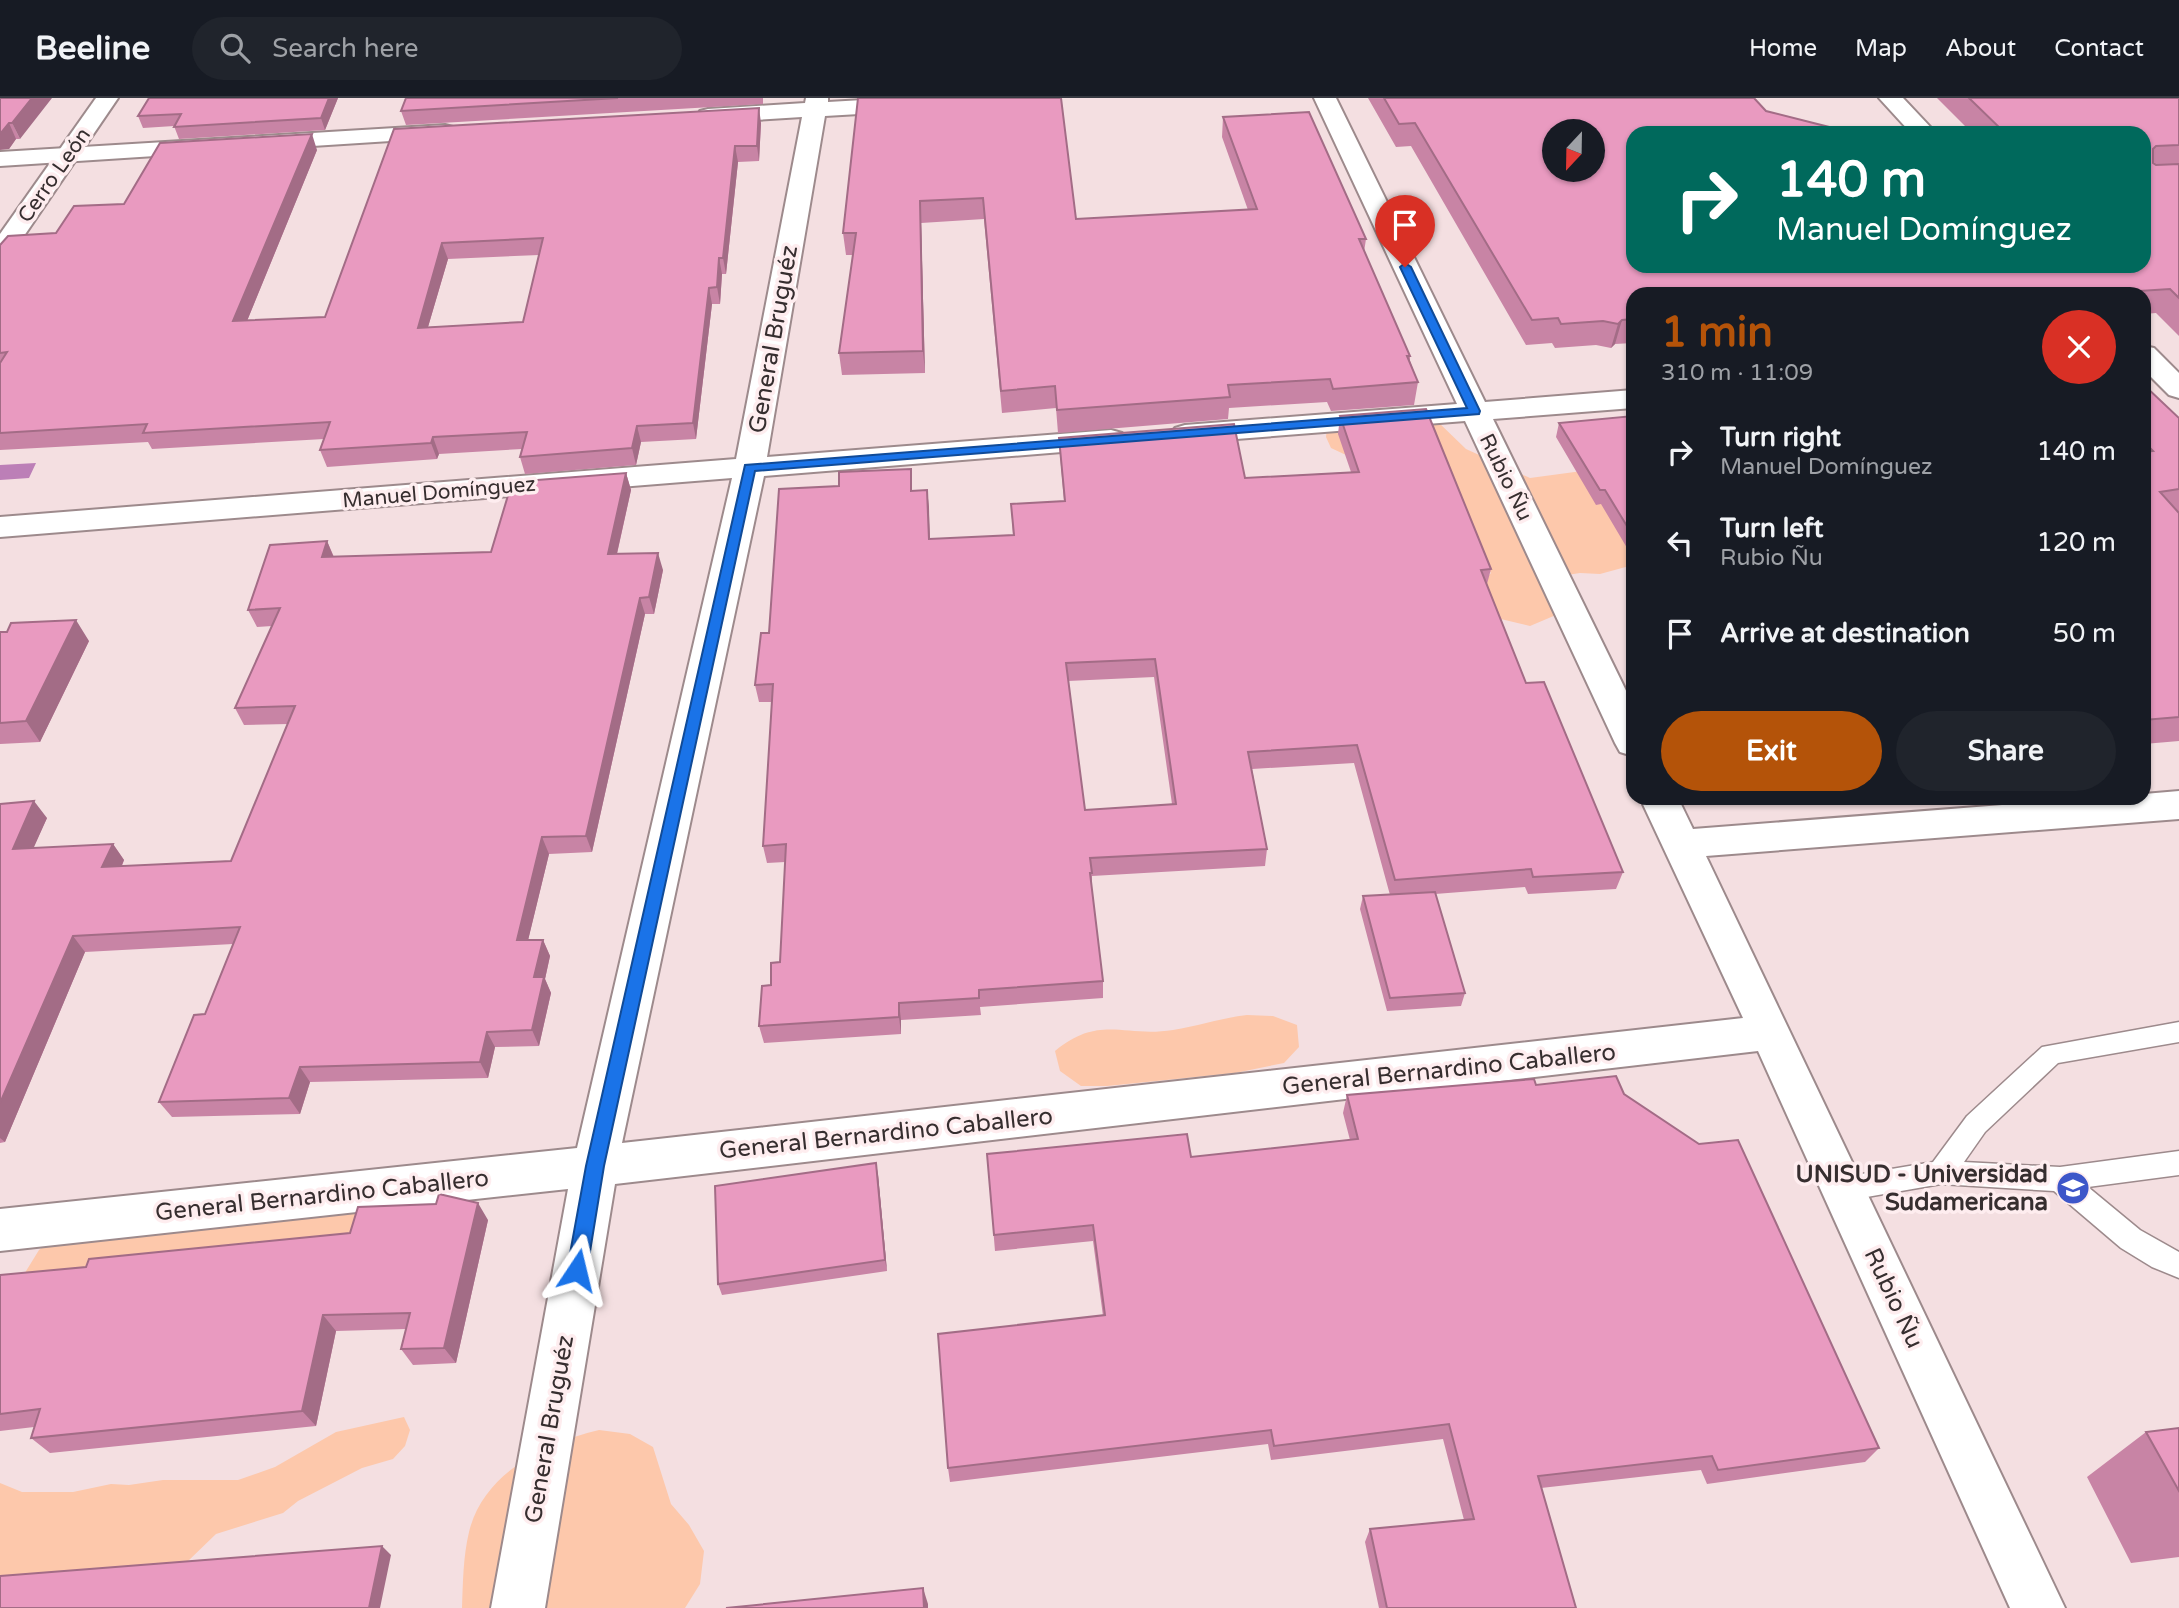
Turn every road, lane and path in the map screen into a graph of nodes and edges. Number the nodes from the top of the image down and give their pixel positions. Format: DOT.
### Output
graph roads {
  1 [pos="107,98"];
  2 [pos="1014,98"];
  3 [pos="1325,98"];
  4 [pos="1890,98"];
  5 [pos="816,103"];
  6 [pos="691,117"];
  7 [pos="1917,126"];
  8 [pos="469,130"];
  9 [pos="68,155"];
  10 [pos="0,159"];
  11 [pos="0,253"];
  12 [pos="2151,363"];
  13 [pos="2179,389"];
  14 [pos="1626,400"];
  15 [pos="1474,411"];
  16 [pos="750,468"];
  17 [pos="0,527"];
  18 [pos="1626,728"];
  19 [pos="1662,805"];
  20 [pos="2179,805"];
  21 [pos="1681,844"];
  22 [pos="1771,1032"];
  23 [pos="2179,1032"];
  24 [pos="2179,1163"];
  25 [pos="595,1166"];
  26 [pos="1941,1172"];
  27 [pos="2060,1179"];
  28 [pos="1844,1189"];
  29 [pos="0,1230"];
  30 [pos="2179,1265"];
  31 [pos="518,1608"];
  32 [pos="2038,1608"];
  1 -- 9 [label="street, Cerro León"];
  2 -- 5 [label="street"];
  3 -- 15 [label="street, Rubio Ñu"];
  4 -- 7 [label="street"];
  5 -- 6 [label="street"];
  5 -- 16 [label="street, General Bruguéz"];
  8 -- 9 [label="street"];
  9 -- 10 [label="street"];
  9 -- 11 [label="street, Cerro León"];
  12 -- 13 [label="street"];
  14 -- 15 [label="street, Manuel Domínguez"];
  15 -- 16 [label="street, Manuel Domínguez"];
  15 -- 18 [label="street, Rubio Ñu"];
  16 -- 17 [label="street, Manuel Domínguez"];
  16 -- 25 [label="street, General Bruguéz"];
  19 -- 21 [label="street, Rubio Ñu"];
  20 -- 21 [label="street"];
  21 -- 22 [label="street, Rubio Ñu"];
  22 -- 25 [label="street, General Bernardino Caballero"];
  22 -- 28 [label="street, Rubio Ñu"];
  23 -- 26 [label="lane"];
  24 -- 27 [label="lane"];
  25 -- 29 [label="street, General Bernardino Caballero"];
  25 -- 31 [label="street, General Bruguéz"];
  26 -- 27 [label="lane"];
  26 -- 28 [label="lane"];
  27 -- 30 [label="lane"];
  28 -- 32 [label="street, Rubio Ñu"];
}
